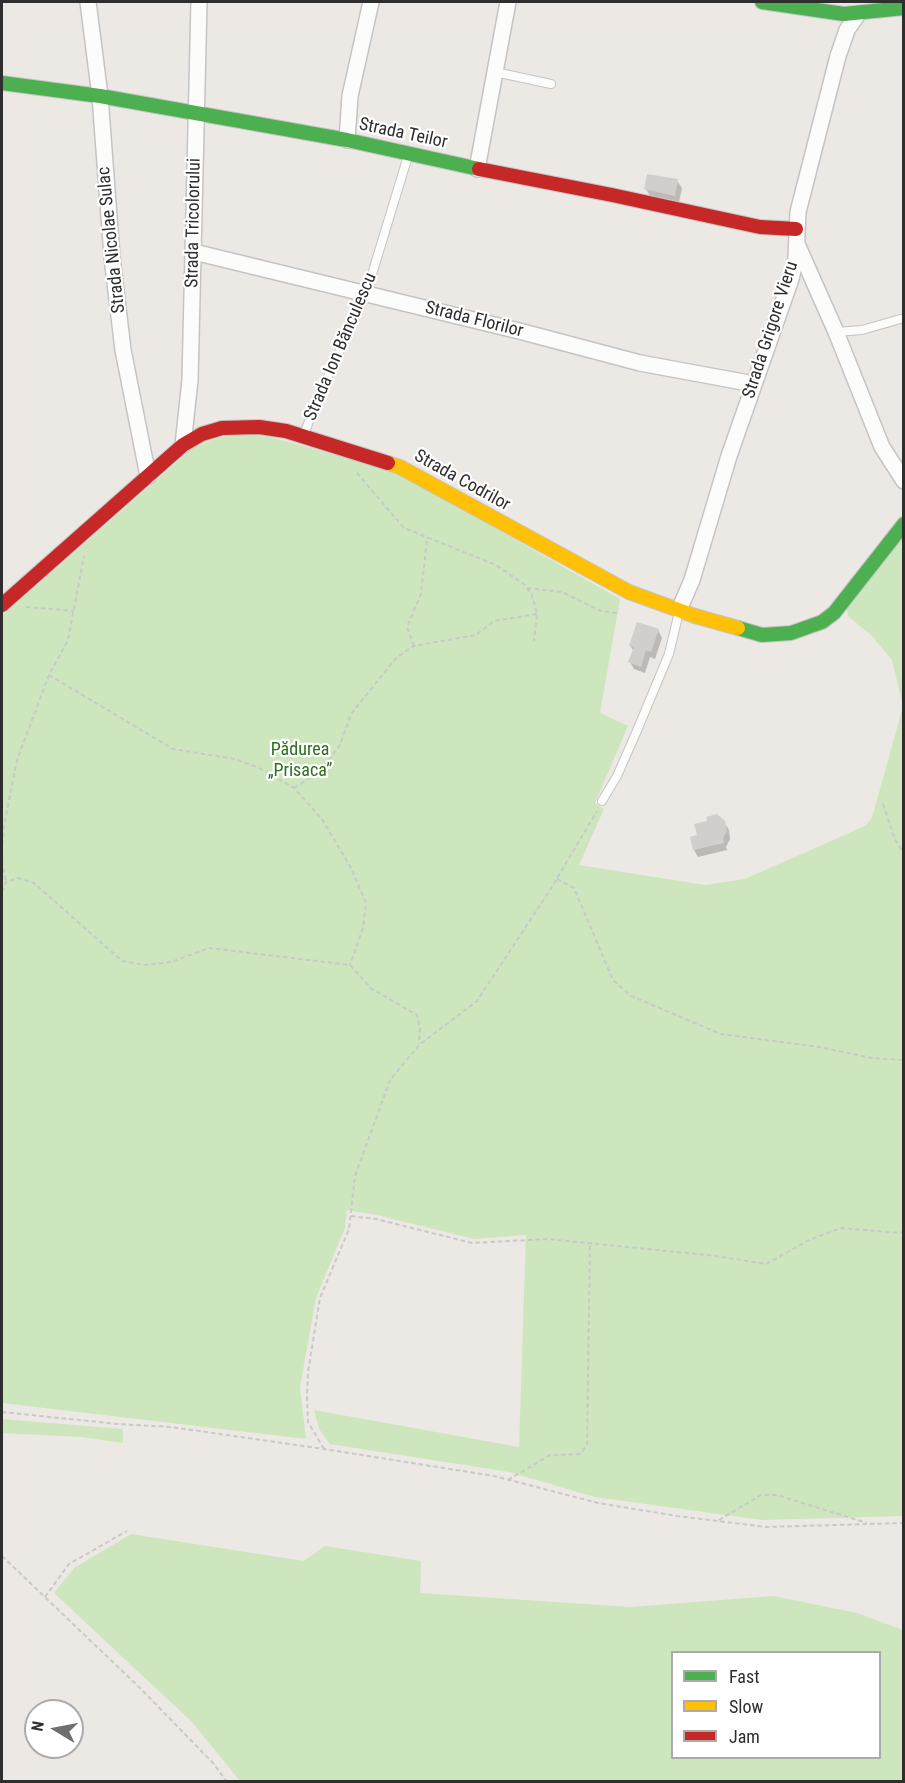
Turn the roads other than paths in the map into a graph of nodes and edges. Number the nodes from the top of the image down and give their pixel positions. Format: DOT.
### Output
graph roads {
  1 [pos="88,2"];
  2 [pos="200,2"];
  3 [pos="371,2"];
  4 [pos="508,2"];
  5 [pos="762,2"];
  6 [pos="816,6"];
  7 [pos="903,8"];
  8 [pos="858,14"];
  9 [pos="495,72"];
  10 [pos="2,83"];
  11 [pos="551,84"];
  12 [pos="100,96"];
  13 [pos="197,113"];
  14 [pos="346,140"];
  15 [pos="409,154"];
  16 [pos="477,169"];
  17 [pos="796,237"];
  18 [pos="194,252"];
  19 [pos="366,294"];
  20 [pos="903,318"];
  21 [pos="836,332"];
  22 [pos="754,384"];
  23 [pos="304,435"];
  24 [pos="183,445"];
  25 [pos="148,476"];
  26 [pos="903,481"];
  27 [pos="903,524"];
  28 [pos="2,605"];
  29 [pos="679,610"];
  30 [pos="602,801"];
  1 -- 12 [label="street, Strada Nicolae Sulac"];
  2 -- 13 [label="street, Strada Tricolorului"];
  3 -- 14 [label="street"];
  4 -- 9 [label="street"];
  5 -- 6 [label="street"];
  6 -- 8 [label="street"];
  7 -- 8 [label="street"];
  8 -- 17 [label="street, Strada Grigore Vieru"];
  9 -- 11 [label="lane"];
  9 -- 16 [label="street"];
  10 -- 12 [label="street, Strada Teilor"];
  12 -- 13 [label="street, Strada Teilor"];
  12 -- 25 [label="street, Strada Nicolae Sulac"];
  13 -- 14 [label="street, Strada Teilor"];
  13 -- 18 [label="street, Strada Tricolorului"];
  14 -- 15 [label="street, Strada Teilor"];
  15 -- 16 [label="street, Strada Teilor"];
  15 -- 19 [label="lane, Strada Ion Bănculescu"];
  16 -- 17 [label="street, Strada Teilor"];
  17 -- 21 [label="street"];
  17 -- 22 [label="street, Strada Grigore Vieru"];
  18 -- 19 [label="street, Strada Florilor"];
  18 -- 24 [label="street, Strada Tricolorului"];
  19 -- 22 [label="street, Strada Florilor"];
  19 -- 23 [label="lane, Strada Ion Bănculescu"];
  20 -- 21 [label="lane"];
  21 -- 26 [label="street"];
  22 -- 29 [label="street, Strada Grigore Vieru"];
  23 -- 24 [label="street, Strada Codrilor"];
  23 -- 29 [label="street, Strada Codrilor"];
  24 -- 25 [label="street, Strada Codrilor"];
  25 -- 28 [label="street, Strada Codrilor"];
  27 -- 29 [label="street, Strada Codrilor"];
  29 -- 30 [label="lane"];
}
